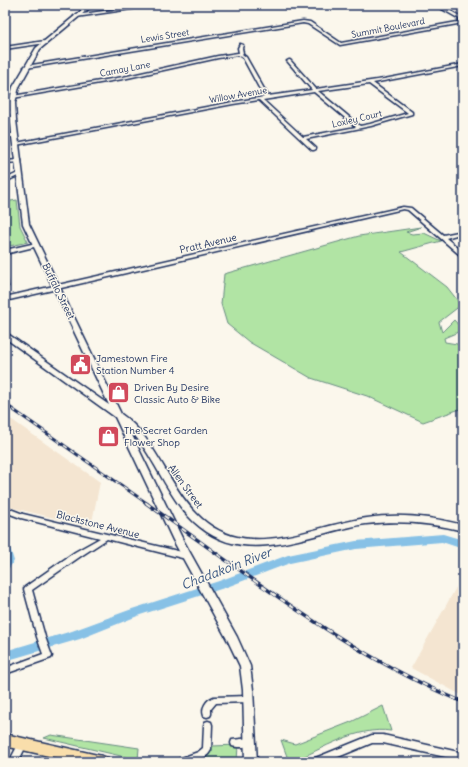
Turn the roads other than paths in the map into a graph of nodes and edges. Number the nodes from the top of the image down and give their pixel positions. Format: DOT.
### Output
graph roads {
  1 [pos="91,5"];
  2 [pos="152,5"];
  3 [pos="437,5"];
  4 [pos="76,16"];
  5 [pos="463,21"];
  6 [pos="305,22"];
  7 [pos="45,42"];
  8 [pos="242,45"];
  9 [pos="5,48"];
  10 [pos="240,54"];
  11 [pos="289,61"];
  12 [pos="463,65"];
  13 [pos="26,67"];
  14 [pos="369,82"];
  15 [pos="315,91"];
  16 [pos="13,97"];
  17 [pos="267,98"];
  18 [pos="260,99"];
  19 [pos="9,113"];
  20 [pos="359,127"];
  21 [pos="15,135"];
  22 [pos="5,136"];
  23 [pos="304,138"];
  24 [pos="16,144"];
  25 [pos="314,149"];
  26 [pos="19,161"];
  27 [pos="5,162"];
  28 [pos="20,174"];
  29 [pos="5,181"];
  30 [pos="463,232"];
  31 [pos="442,237"];
  32 [pos="36,245"];
  33 [pos="5,252"];
  34 [pos="463,256"];
  35 [pos="56,287"];
  36 [pos="5,299"];
  37 [pos="5,334"];
  38 [pos="116,414"];
  39 [pos="139,434"];
  40 [pos="128,438"];
  41 [pos="5,509"];
  42 [pos="463,528"];
  43 [pos="106,537"];
  44 [pos="186,556"];
  45 [pos="5,671"];
  46 [pos="249,699"];
  47 [pos="207,714"];
  48 [pos="208,725"];
  49 [pos="5,740"];
  50 [pos="250,742"];
  51 [pos="235,743"];
  52 [pos="22,744"];
  53 [pos="463,757"];
  54 [pos="13,762"];
  55 [pos="102,762"];
  56 [pos="182,762"];
  57 [pos="251,762"];
  58 [pos="316,762"];
  1 -- 4 [label="street, Buffalo Street"];
  2 -- 4 [label="street"];
  3 -- 5 [label="street"];
  4 -- 7 [label="street, Buffalo Street"];
  5 -- 6 [label="street, Summit Boulevard"];
  6 -- 13 [label="street, Lewis Street"];
  7 -- 9 [label="street"];
  7 -- 13 [label="street, Buffalo Street"];
  8 -- 10 [label="street"];
  10 -- 16 [label="street, Camay Lane"];
  10 -- 17 [label="street"];
  11 -- 15 [label="street"];
  12 -- 14 [label="street, Willow Avenue"];
  13 -- 16 [label="street, Buffalo Street"];
  14 -- 15 [label="street, Willow Avenue"];
  14 -- 20 [label="street, Loxley Court"];
  15 -- 17 [label="street, Willow Avenue"];
  15 -- 20 [label="street"];
  16 -- 19 [label="street, Buffalo Street"];
  17 -- 18 [label="street, Willow Avenue"];
  18 -- 23 [label="street"];
  18 -- 24 [label="street, Willow Avenue"];
  19 -- 21 [label="street, Buffalo Street"];
  20 -- 23 [label="street, Loxley Court"];
  21 -- 22 [label="street"];
  21 -- 24 [label="street, Buffalo Street"];
  23 -- 25 [label="street"];
  24 -- 26 [label="street, Buffalo Street"];
  26 -- 27 [label="street"];
  26 -- 28 [label="street, Buffalo Street"];
  28 -- 29 [label="street"];
  28 -- 32 [label="street, Buffalo Street"];
  30 -- 31 [label="street"];
  31 -- 34 [label="street"];
  31 -- 35 [label="street, Pratt Avenue"];
  32 -- 33 [label="street"];
  32 -- 35 [label="street, Buffalo Street"];
  35 -- 36 [label="street, Pratt Avenue"];
  35 -- 38 [label="street, Buffalo Street"];
  37 -- 38 [label="street, Allen Street"];
  38 -- 39 [label="street, Allen Street"];
  38 -- 40 [label="street, Buffalo Street"];
  39 -- 40 [label="street"];
  39 -- 42 [label="street, Allen Street"];
  40 -- 44 [label="street, Buffalo Street"];
  41 -- 43 [label="street, Blackstone Avenue"];
  43 -- 44 [label="street, Blackstone Avenue"];
  43 -- 45 [label="street"];
  44 -- 46 [label="street, Buffalo Street"];
  46 -- 47 [label="street"];
  46 -- 50 [label="street"];
  48 -- 56 [label="street"];
  49 -- 52 [label="main road"];
  50 -- 51 [label="street"];
  50 -- 57 [label="street"];
  52 -- 54 [label="street"];
  52 -- 55 [label="main road"];
  53 -- 58 [label="street"];
}
